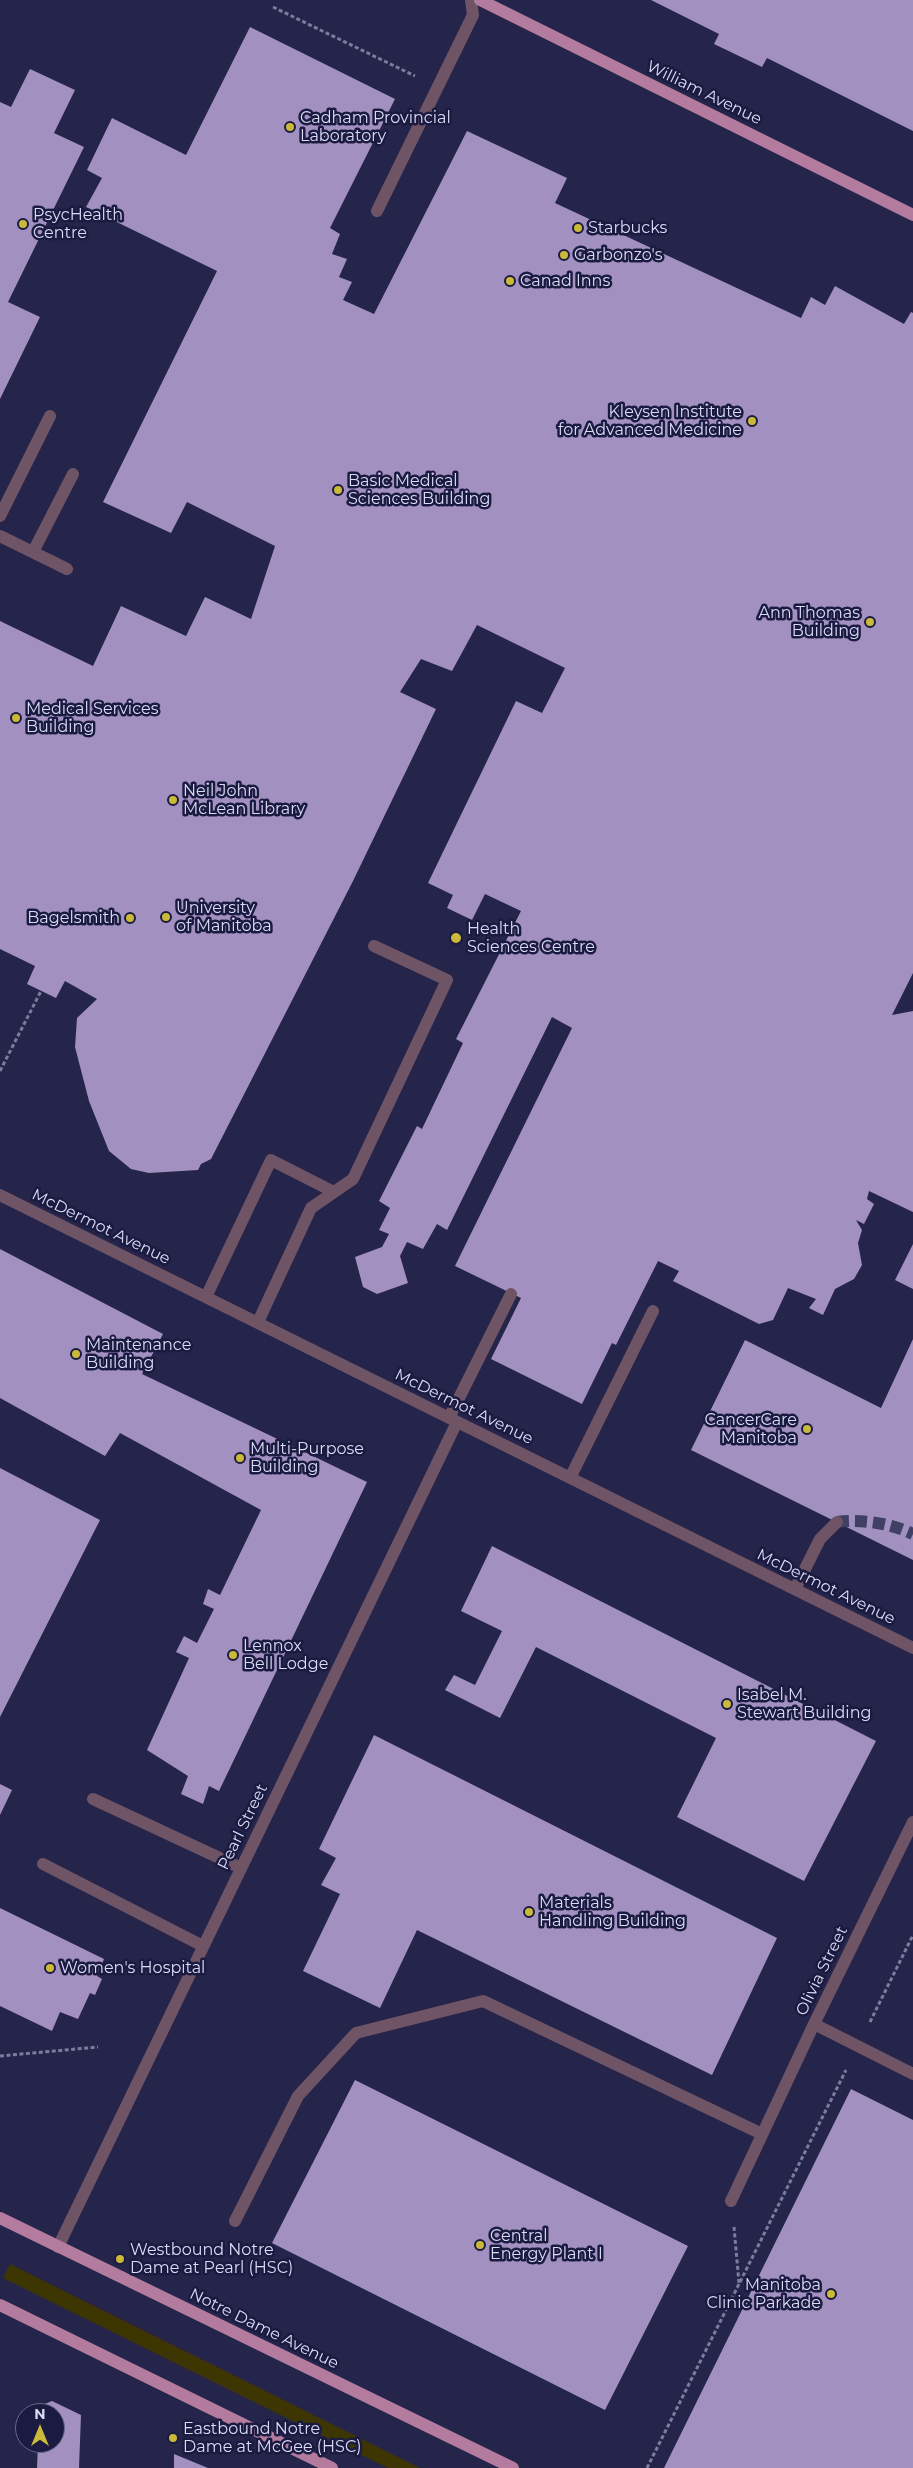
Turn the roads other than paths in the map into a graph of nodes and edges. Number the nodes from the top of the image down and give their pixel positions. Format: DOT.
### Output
graph roads {
  1 [pos="470,0"];
  2 [pos="480,0"];
  3 [pos="377,211"];
  4 [pos="913,215"];
  5 [pos="50,416"];
  6 [pos="73,474"];
  7 [pos="0,516"];
  8 [pos="0,536"];
  9 [pos="33,552"];
  10 [pos="67,569"];
  11 [pos="374,946"];
  12 [pos="334,1192"];
  13 [pos="0,1194"];
  14 [pos="511,1294"];
  15 [pos="206,1297"];
  16 [pos="653,1311"];
  17 [pos="258,1322"];
  18 [pos="453,1420"];
  19 [pos="570,1478"];
  20 [pos="837,1522"];
  21 [pos="795,1589"];
  22 [pos="913,1648"];
  23 [pos="93,1799"];
  24 [pos="913,1822"];
  25 [pos="43,1864"];
  26 [pos="241,1868"];
  27 [pos="203,1946"];
  28 [pos="814,2024"];
  29 [pos="913,2074"];
  30 [pos="762,2134"];
  31 [pos="731,2201"];
  32 [pos="0,2218"];
  33 [pos="235,2221"];
  34 [pos="58,2246"];
  35 [pos="0,2305"];
  36 [pos="332,2468"];
  37 [pos="514,2468"];
  1 -- 3 [label="street"];
  2 -- 4 [label="main road, William Avenue"];
  5 -- 7 [label="street"];
  6 -- 9 [label="street"];
  8 -- 9 [label="street"];
  9 -- 10 [label="street"];
  11 -- 12 [label="street"];
  12 -- 15 [label="street"];
  12 -- 17 [label="street"];
  13 -- 15 [label="street, McDermot Avenue"];
  14 -- 18 [label="street, Pearl Street"];
  15 -- 17 [label="street, McDermot Avenue"];
  16 -- 19 [label="street"];
  17 -- 18 [label="street, McDermot Avenue"];
  18 -- 19 [label="street, McDermot Avenue"];
  18 -- 26 [label="street, Pearl Street"];
  19 -- 21 [label="street, McDermot Avenue"];
  20 -- 21 [label="street"];
  21 -- 22 [label="street, McDermot Avenue"];
  23 -- 26 [label="street"];
  24 -- 28 [label="street, Olivia Street"];
  25 -- 27 [label="street"];
  26 -- 27 [label="street, Pearl Street"];
  27 -- 34 [label="street, Pearl Street"];
  28 -- 29 [label="street"];
  28 -- 30 [label="street, Olivia Street"];
  30 -- 31 [label="street, Olivia Street"];
  30 -- 33 [label="street"];
  32 -- 34 [label="main road, Notre Dame Avenue"];
  34 -- 37 [label="main road, Notre Dame Avenue"];
  35 -- 36 [label="main road"];
}
